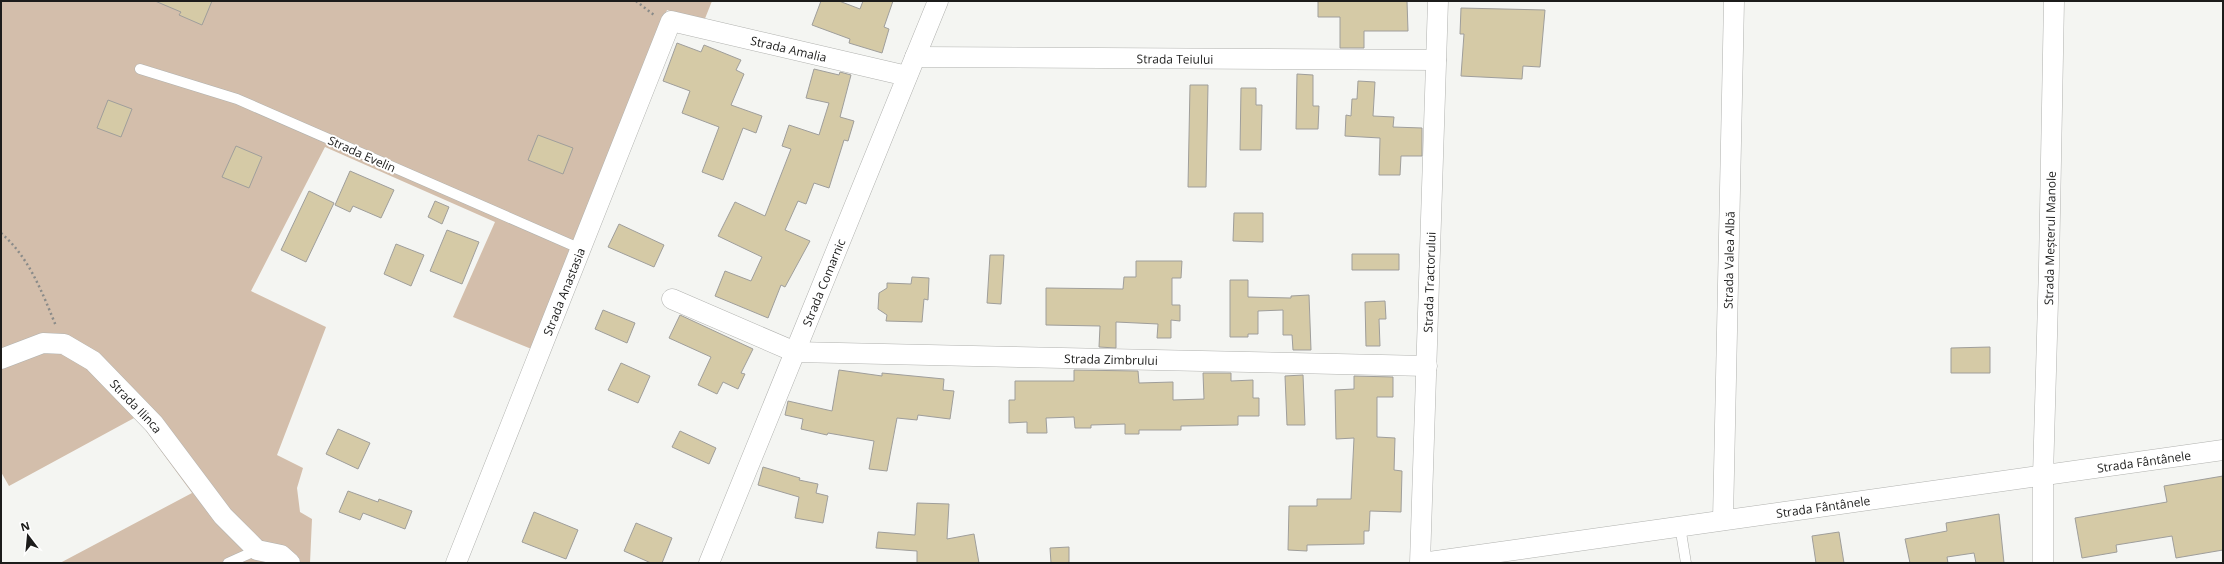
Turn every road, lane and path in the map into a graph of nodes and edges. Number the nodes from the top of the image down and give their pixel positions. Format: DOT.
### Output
graph roads {
  1 [pos="938,1"];
  2 [pos="1438,1"];
  3 [pos="1734,1"];
  4 [pos="2054,1"];
  5 [pos="671,21"];
  6 [pos="915,57"];
  7 [pos="1436,60"];
  8 [pos="140,69"];
  9 [pos="907,76"];
  10 [pos="1,233"];
  11 [pos="581,249"];
  12 [pos="672,299"];
  13 [pos="64,344"];
  14 [pos="795,352"];
  15 [pos="1,359"];
  16 [pos="1427,366"];
  17 [pos="2223,450"];
  18 [pos="2043,476"];
  19 [pos="1723,520"];
  20 [pos="1680,526"];
  21 [pos="257,550"];
  22 [pos="228,563"];
  23 [pos="290,563"];
  24 [pos="456,563"];
  25 [pos="709,563"];
  26 [pos="1421,563"];
  27 [pos="1686,563"];
  28 [pos="2043,563"];
  1 -- 6 [label="street, Strada Comarnic"];
  2 -- 7 [label="street, Strada Tractorului"];
  3 -- 19 [label="street, Strada Valea Albă"];
  4 -- 18 [label="street, Strada Meșterul Manole"];
  5 -- 9 [label="street, Strada Amalia"];
  5 -- 11 [label="street, Strada Anastasia"];
  6 -- 7 [label="street, Strada Teiului"];
  6 -- 9 [label="street, Strada Comarnic"];
  7 -- 16 [label="street, Strada Tractorului"];
  8 -- 11 [label="lane, Strada Evelin"];
  9 -- 14 [label="street, Strada Comarnic"];
  10 -- 13 [label="path"];
  11 -- 24 [label="street, Strada Anastasia"];
  12 -- 14 [label="street"];
  13 -- 15 [label="street"];
  13 -- 21 [label="street, Strada Ilinca"];
  14 -- 16 [label="street, Strada Zimbrului"];
  14 -- 25 [label="street, Strada Comarnic"];
  16 -- 26 [label="street, Strada Tractorului"];
  17 -- 18 [label="street, Strada Fântânele"];
  18 -- 19 [label="street, Strada Fântânele"];
  18 -- 28 [label="street, Strada Meșterul Manole"];
  19 -- 20 [label="street, Strada Fântânele"];
  20 -- 26 [label="street, Strada Fântânele"];
  20 -- 27 [label="lane"];
  21 -- 22 [label="lane"];
  21 -- 23 [label="street"];
}
